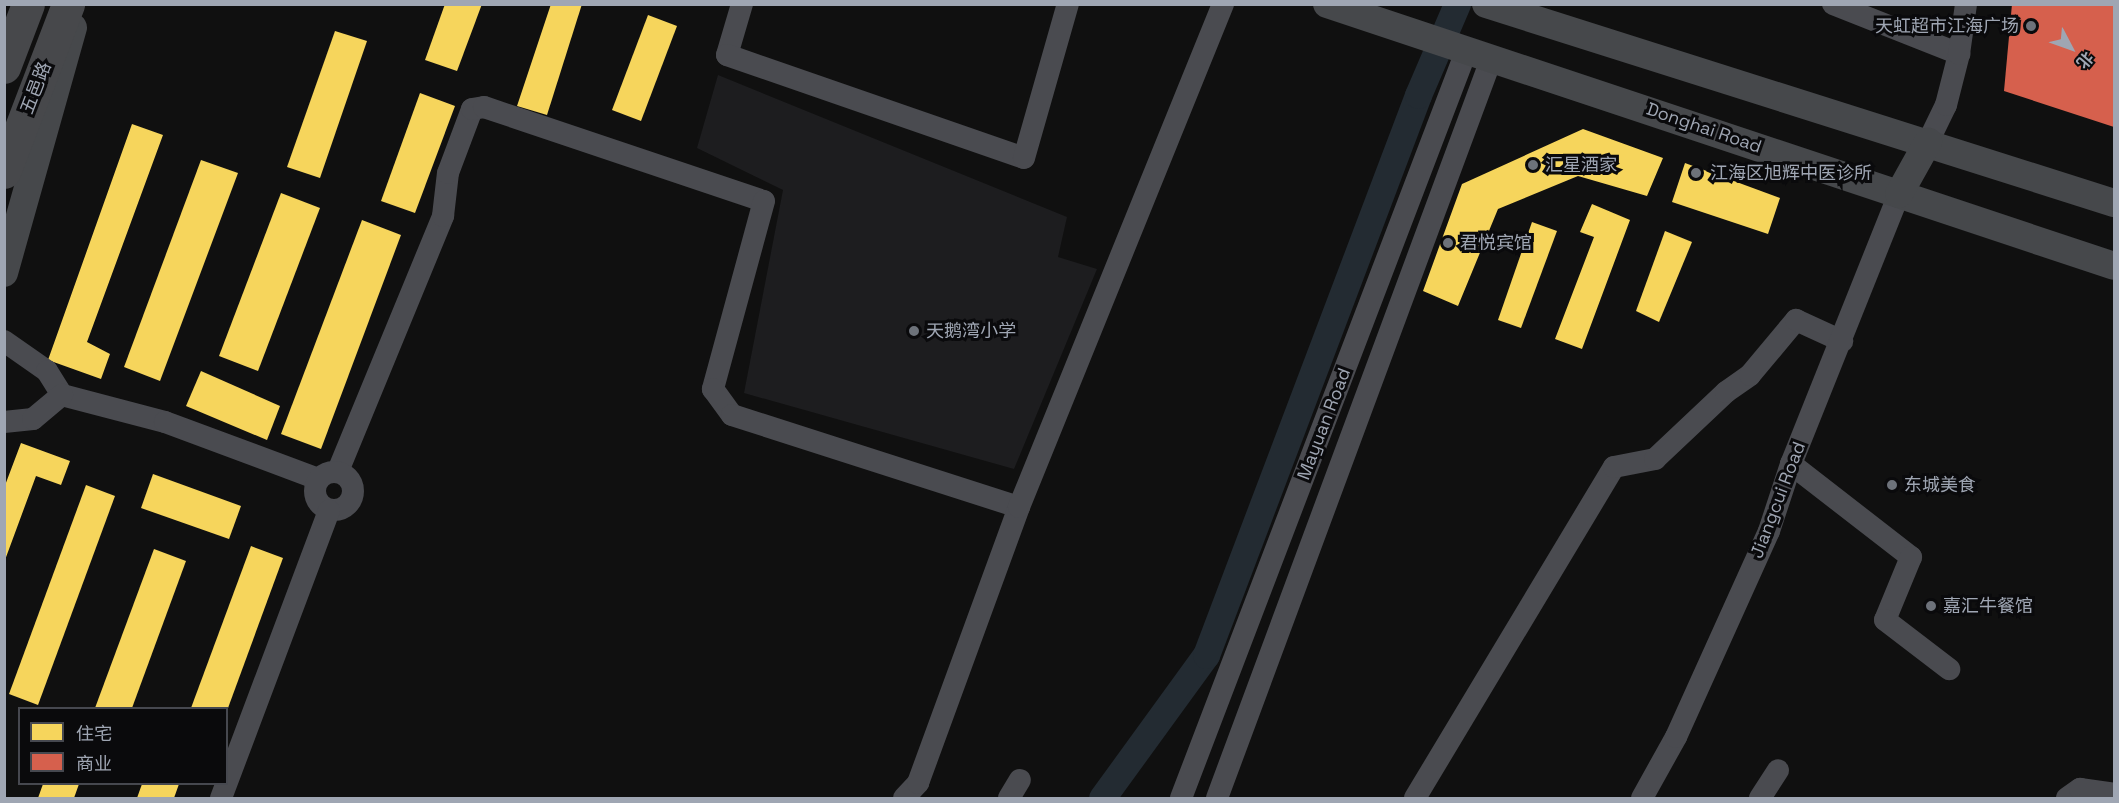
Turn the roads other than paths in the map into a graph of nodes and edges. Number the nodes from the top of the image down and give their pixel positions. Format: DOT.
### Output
graph roads {
  1 [pos="28,4"];
  2 [pos="68,4"];
  3 [pos="79,4"];
  4 [pos="742,4"];
  5 [pos="1068,4"];
  6 [pos="1223,4"];
  7 [pos="1327,4"];
  8 [pos="1833,4"];
  9 [pos="1966,4"];
  10 [pos="1507,9"];
  11 [pos="1475,52"];
  12 [pos="1959,54"];
  13 [pos="4,66"];
  14 [pos="1928,142"];
  15 [pos="4,172"];
  16 [pos="1899,194"];
  17 [pos="2115,203"];
  18 [pos="2115,266"];
  19 [pos="4,273"];
  20 [pos="4,341"];
  21 [pos="1842,341"];
  22 [pos="62,395"];
  23 [pos="4,422"];
  24 [pos="1791,464"];
  25 [pos="328,475"];
  26 [pos="1019,507"];
  27 [pos="329,511"];
  28 [pos="1949,669"];
  29 [pos="1778,770"];
  30 [pos="228,779"];
  31 [pos="2115,794"];
  32 [pos="904,798"];
  33 [pos="1181,798"];
  34 [pos="1217,798"];
  35 [pos="1415,798"];
  36 [pos="1642,798"];
  37 [pos="1760,798"];
  38 [pos="2067,798"];
  1 -- 13 [label="highway, 五邑路"];
  2 -- 15 [label="highway, 五邑路"];
  3 -- 19 [label="main road"];
  4 -- 5 [label="street"];
  6 -- 26 [label="street"];
  7 -- 11 [label="main road, Donghai Road"];
  8 -- 12 [label="street"];
  9 -- 12 [label="street"];
  10 -- 14 [label="main road"];
  11 -- 16 [label="main road, Donghai Road"];
  11 -- 33 [label="street, Mayuan Road"];
  11 -- 34 [label="street, Mayuan Road"];
  12 -- 14 [label="street"];
  14 -- 16 [label="main road"];
  14 -- 17 [label="main road"];
  16 -- 18 [label="main road, Donghai Road"];
  16 -- 21 [label="street, Jiangcui Road"];
  20 -- 22 [label="street"];
  21 -- 24 [label="street, Jiangcui Road"];
  21 -- 35 [label="street"];
  22 -- 23 [label="street"];
  22 -- 25 [label="street"];
  24 -- 28 [label="street"];
  24 -- 36 [label="street, Jiangcui Road"];
  25 -- 26 [label="street"];
  25 -- 27 [label="street"];
  25 -- 27 [label="street"];
  26 -- 32 [label="street"];
  27 -- 30 [label="street"];
  29 -- 37 [label="street"];
  31 -- 38 [label="street"];
}
